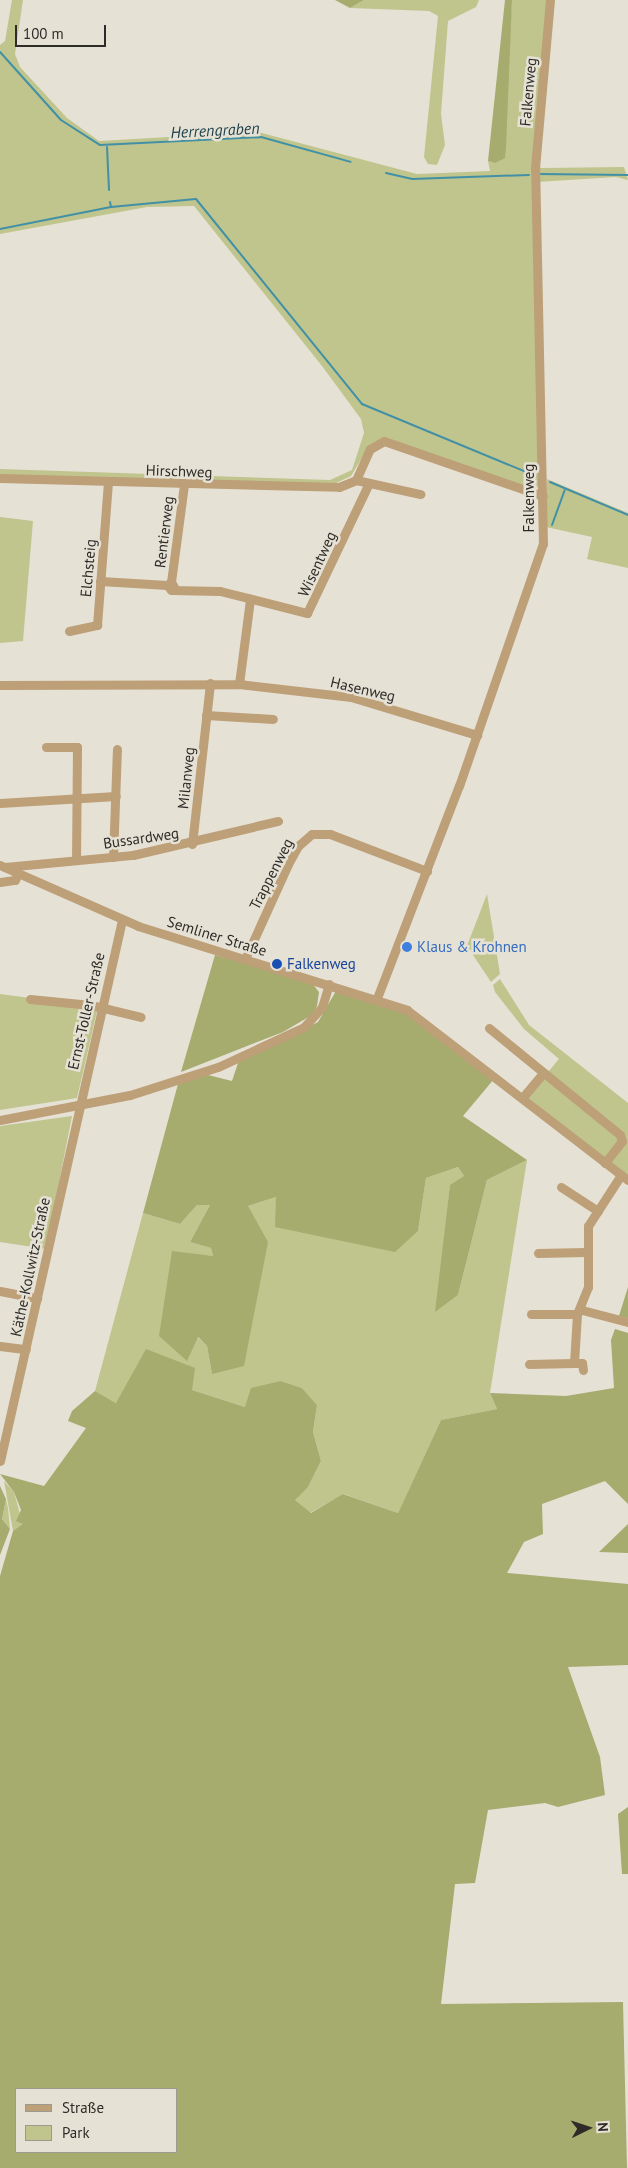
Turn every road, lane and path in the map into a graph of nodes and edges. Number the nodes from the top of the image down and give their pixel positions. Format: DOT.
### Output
graph roads {
  1 [pos="550,0"];
  2 [pos="0,478"];
  3 [pos="356,480"];
  4 [pos="108,483"];
  5 [pos="369,484"];
  6 [pos="184,485"];
  7 [pos="420,494"];
  8 [pos="543,496"];
  9 [pos="100,581"];
  10 [pos="171,585"];
  11 [pos="250,599"];
  12 [pos="69,631"];
  13 [pos="210,683"];
  14 [pos="239,684"];
  15 [pos="0,685"];
  16 [pos="206,715"];
  17 [pos="273,719"];
  18 [pos="477,735"];
  19 [pos="46,747"];
  20 [pos="117,749"];
  21 [pos="116,796"];
  22 [pos="78,798"];
  23 [pos="0,803"];
  24 [pos="278,821"];
  25 [pos="192,844"];
  26 [pos="113,857"];
  27 [pos="76,860"];
  28 [pos="2,866"];
  29 [pos="427,871"];
  30 [pos="18,874"];
  31 [pos="0,882"];
  32 [pos="122,920"];
  33 [pos="244,959"];
  34 [pos="329,984"];
  35 [pos="377,998"];
  36 [pos="30,999"];
  37 [pos="101,1006"];
  38 [pos="141,1016"];
  39 [pos="489,1028"];
  40 [pos="543,1073"];
  41 [pos="525,1095"];
  42 [pos="78,1108"];
  43 [pos="0,1120"];
  44 [pos="606,1163"];
  45 [pos="625,1178"];
  46 [pos="561,1187"];
  47 [pos="598,1211"];
  48 [pos="586,1252"];
  49 [pos="538,1253"];
  50 [pos="0,1291"];
  51 [pos="37,1298"];
  52 [pos="580,1312"];
  53 [pos="532,1314"];
  54 [pos="628,1322"];
  55 [pos="0,1346"];
  56 [pos="26,1350"];
  57 [pos="574,1363"];
  58 [pos="529,1364"];
  59 [pos="583,1370"];
  60 [pos="0,1461"];
  1 -- 8 [label="street, Falkenweg"];
  2 -- 4 [label="street, Hirschweg"];
  3 -- 5 [label="street"];
  3 -- 6 [label="street, Hirschweg"];
  3 -- 8 [label="street"];
  4 -- 6 [label="street, Hirschweg"];
  4 -- 9 [label="street, Elchsteig"];
  5 -- 7 [label="street"];
  5 -- 11 [label="street, Wisentweg"];
  6 -- 10 [label="street, Rentierweg"];
  8 -- 18 [label="street, Falkenweg"];
  9 -- 10 [label="street, Wisentweg"];
  9 -- 12 [label="street, Elchsteig"];
  10 -- 11 [label="street, Wisentweg"];
  11 -- 14 [label="street"];
  13 -- 14 [label="street, Hasenweg"];
  13 -- 15 [label="street, Hasenweg"];
  13 -- 16 [label="street, Milanweg"];
  14 -- 18 [label="street, Hasenweg"];
  16 -- 17 [label="street"];
  16 -- 25 [label="street, Milanweg"];
  18 -- 29 [label="street, Falkenweg"];
  19 -- 22 [label="street"];
  20 -- 21 [label="street"];
  21 -- 22 [label="street"];
  21 -- 26 [label="street"];
  22 -- 23 [label="street"];
  22 -- 27 [label="street"];
  24 -- 25 [label="street, Bussardweg"];
  25 -- 26 [label="street, Bussardweg"];
  26 -- 27 [label="street, Bussardweg"];
  27 -- 28 [label="street, Bussardweg"];
  28 -- 30 [label="street, Semliner Straße"];
  29 -- 33 [label="street, Trappenweg"];
  29 -- 35 [label="street, Falkenweg"];
  30 -- 31 [label="street"];
  30 -- 32 [label="street, Semliner Straße"];
  32 -- 33 [label="street, Semliner Straße"];
  32 -- 37 [label="street, Ernst-Toller-Straße"];
  33 -- 34 [label="street, Semliner Straße"];
  34 -- 35 [label="street, Semliner Straße"];
  34 -- 42 [label="street"];
  35 -- 41 [label="street, Semliner Straße"];
  36 -- 37 [label="street"];
  37 -- 38 [label="street"];
  37 -- 42 [label="street, Ernst-Toller-Straße"];
  39 -- 40 [label="street"];
  40 -- 41 [label="street"];
  40 -- 44 [label="street"];
  41 -- 44 [label="street, Semliner Straße"];
  42 -- 43 [label="street"];
  42 -- 51 [label="street, Käthe-Kollwitz-Straße"];
  44 -- 45 [label="street, Semliner Straße"];
  45 -- 47 [label="street"];
  46 -- 47 [label="street"];
  47 -- 48 [label="street"];
  48 -- 49 [label="street"];
  48 -- 52 [label="street"];
  50 -- 51 [label="street"];
  51 -- 56 [label="street, Käthe-Kollwitz-Straße"];
  52 -- 53 [label="street"];
  52 -- 54 [label="street"];
  52 -- 57 [label="street"];
  55 -- 56 [label="street"];
  56 -- 60 [label="street, Käthe-Kollwitz-Straße"];
  57 -- 58 [label="street"];
  57 -- 59 [label="street"];
}
